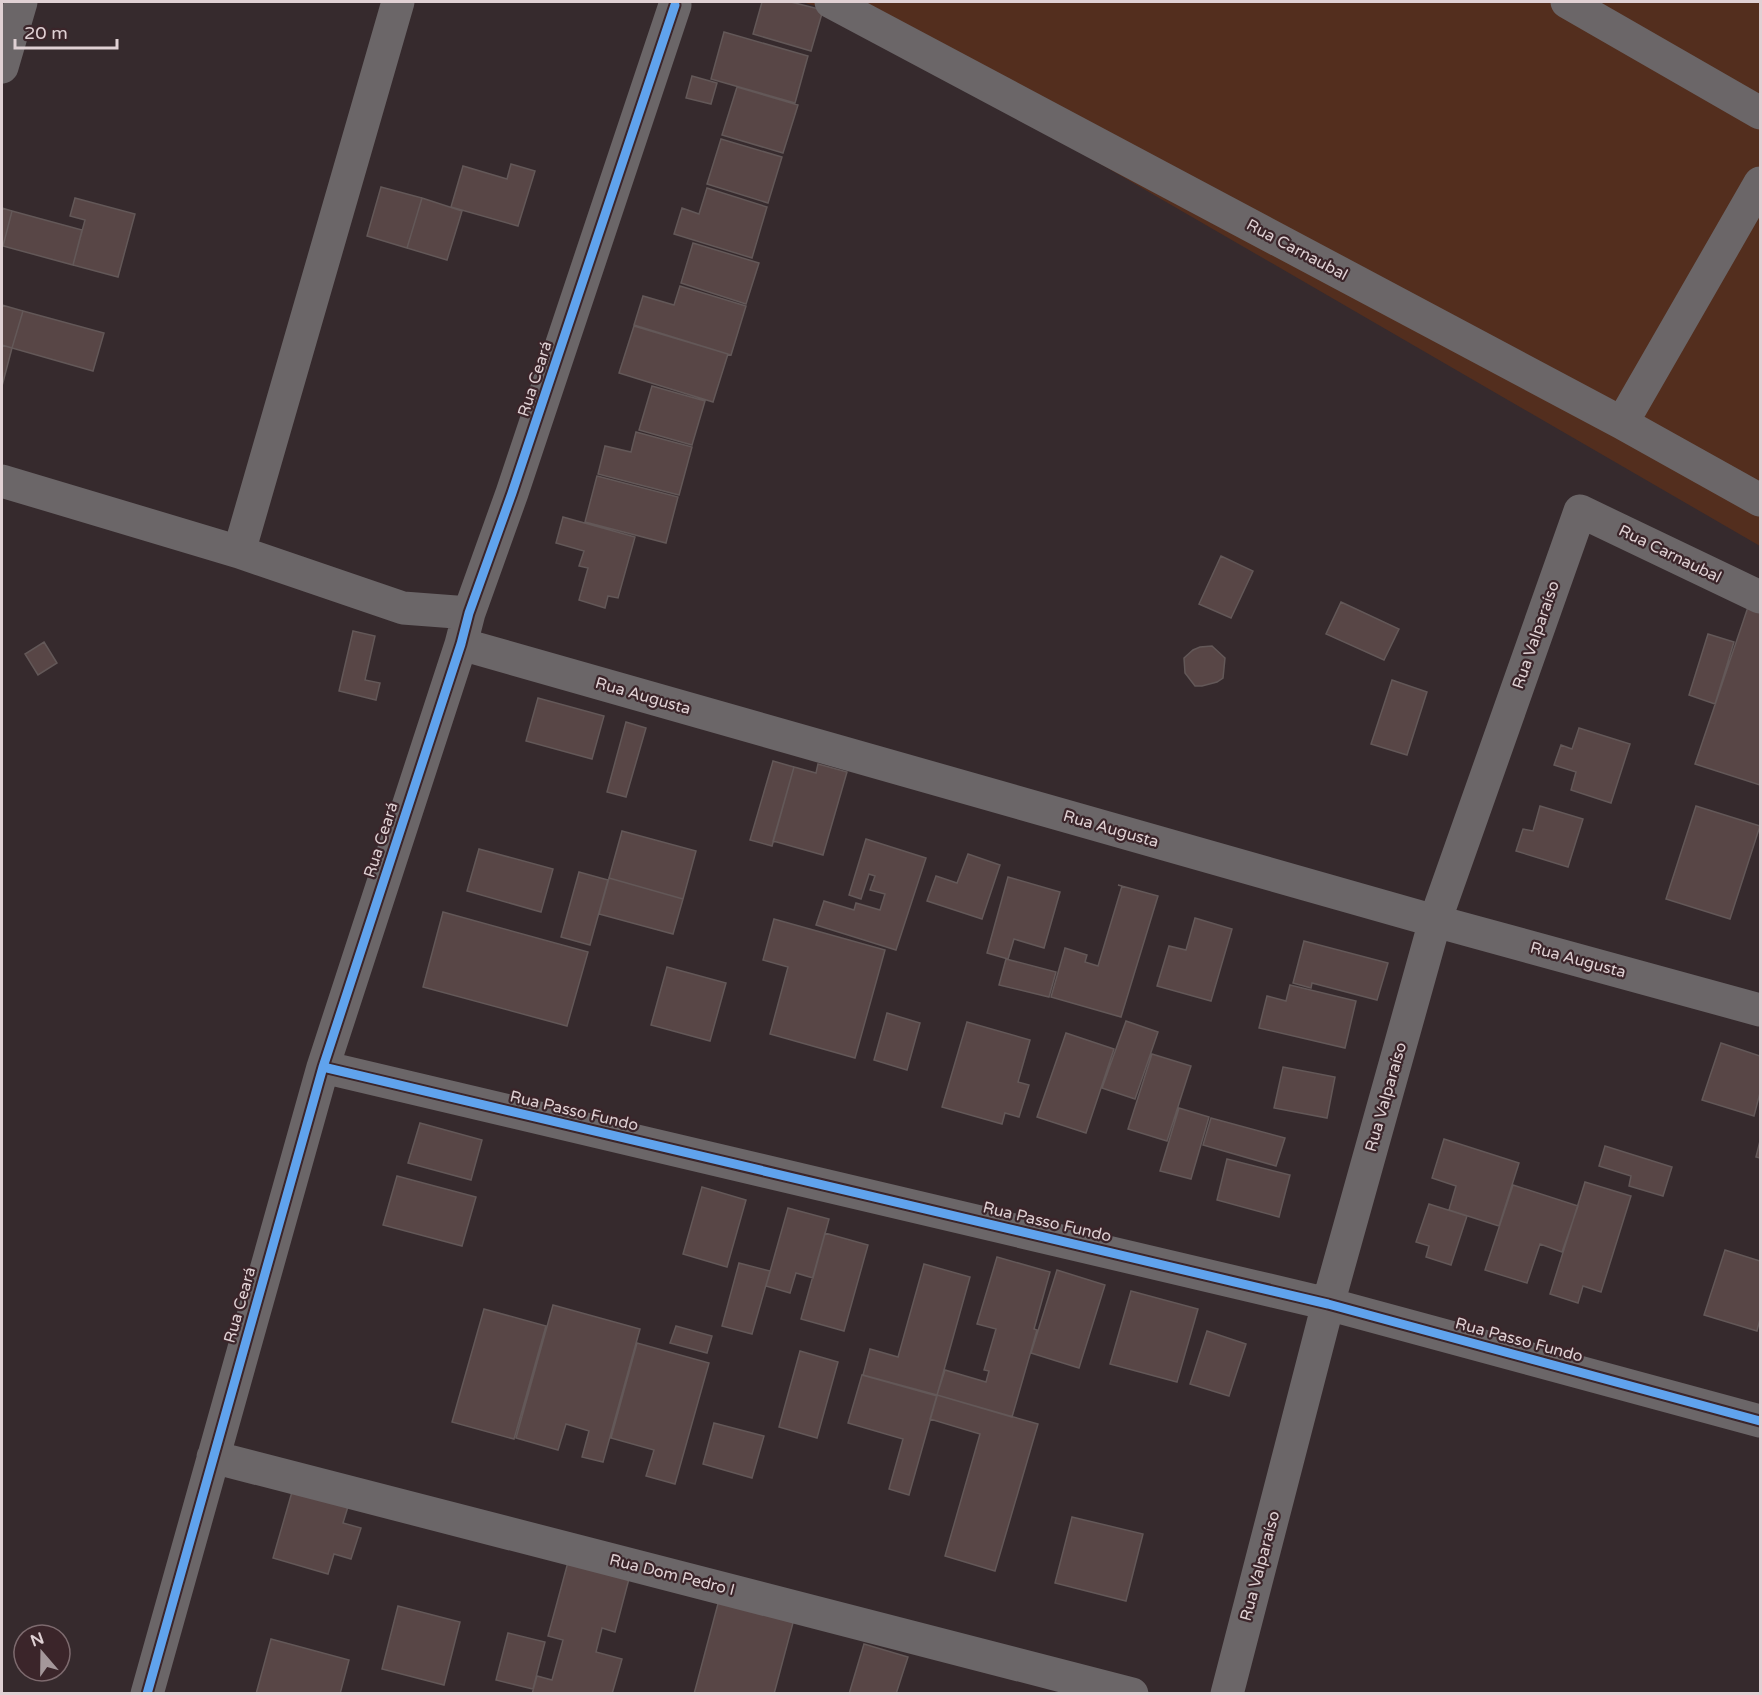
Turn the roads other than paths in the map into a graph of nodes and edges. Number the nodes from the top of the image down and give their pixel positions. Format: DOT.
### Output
graph roads {
  1 [pos="21,2"];
  2 [pos="398,2"];
  3 [pos="831,2"];
  4 [pos="1567,2"];
  5 [pos="675,5"];
  6 [pos="2,67"];
  7 [pos="1761,113"];
  8 [pos="1761,183"];
  9 [pos="1622,423"];
  10 [pos="2,482"];
  11 [pos="1761,500"];
  12 [pos="1580,510"];
  13 [pos="239,552"];
  14 [pos="1761,597"];
  15 [pos="469,612"];
  16 [pos="462,644"];
  17 [pos="1435,921"];
  18 [pos="1761,1010"];
  19 [pos="323,1067"];
  20 [pos="1328,1304"];
  21 [pos="1761,1421"];
  22 [pos="213,1457"];
  23 [pos="147,1694"];
  24 [pos="1132,1694"];
  25 [pos="1227,1694"];
  1 -- 6 [label="street"];
  2 -- 13 [label="street"];
  3 -- 9 [label="street, Rua Carnaubal"];
  4 -- 7 [label="street"];
  5 -- 15 [label="street, Rua Ceará"];
  8 -- 9 [label="street"];
  9 -- 11 [label="street, Rua Carnaubal"];
  10 -- 13 [label="street"];
  12 -- 14 [label="street, Rua Carnaubal"];
  12 -- 17 [label="street, Rua Valparaíso"];
  13 -- 15 [label="street"];
  15 -- 16 [label="street, Rua Ceará"];
  16 -- 17 [label="street, Rua Augusta"];
  16 -- 19 [label="street, Rua Ceará"];
  17 -- 18 [label="street, Rua Augusta"];
  17 -- 20 [label="street, Rua Valparaíso"];
  19 -- 20 [label="street, Rua Passo Fundo"];
  19 -- 22 [label="street, Rua Ceará"];
  20 -- 21 [label="street, Rua Passo Fundo"];
  20 -- 25 [label="street, Rua Valparaíso"];
  22 -- 23 [label="street, Rua Ceará"];
  22 -- 24 [label="street, Rua Dom Pedro I"];
}
